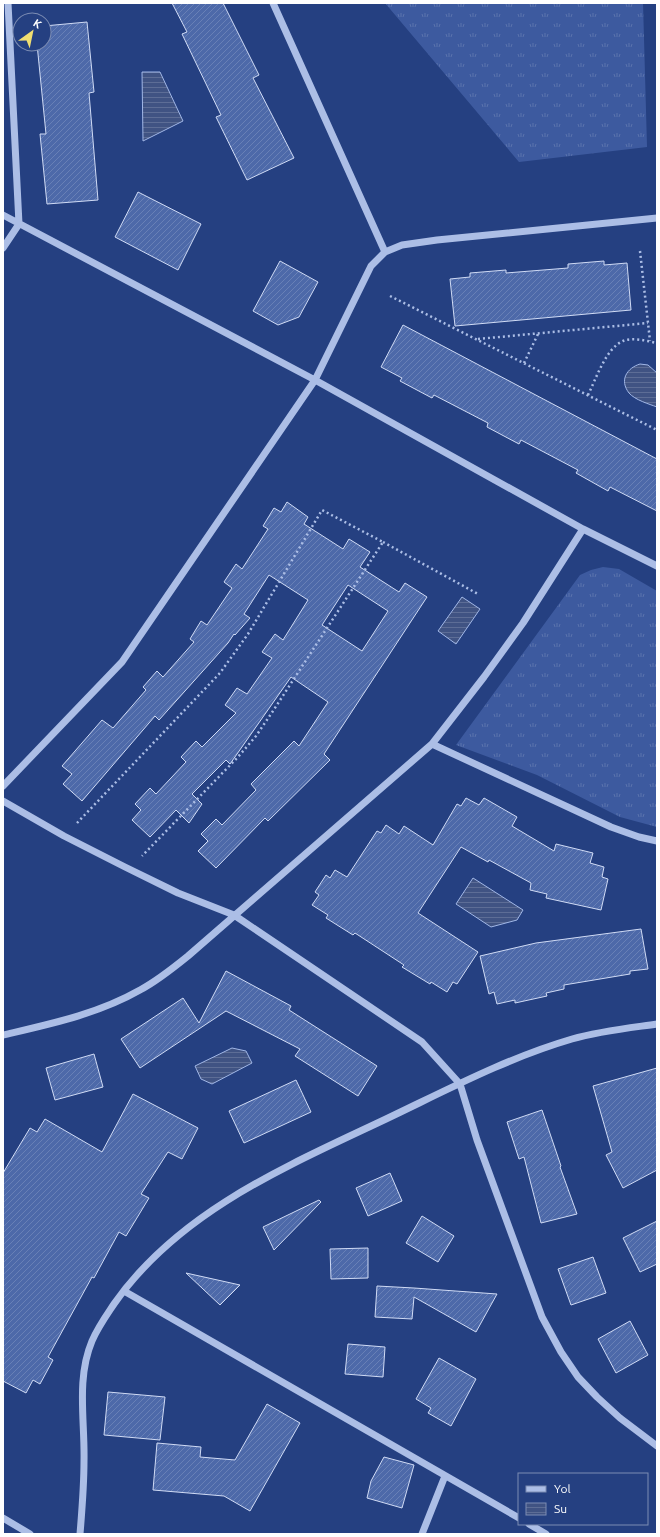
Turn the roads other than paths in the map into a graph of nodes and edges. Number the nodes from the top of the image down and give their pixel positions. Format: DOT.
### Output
graph roads {
  1 [pos="8,3"];
  2 [pos="273,3"];
  3 [pos="3,215"];
  4 [pos="657,218"];
  5 [pos="19,224"];
  6 [pos="3,248"];
  7 [pos="385,252"];
  8 [pos="315,380"];
  9 [pos="583,529"];
  10 [pos="657,566"];
  11 [pos="432,744"];
  12 [pos="3,786"];
  13 [pos="3,801"];
  14 [pos="657,841"];
  15 [pos="234,915"];
  16 [pos="657,1024"];
  17 [pos="3,1035"];
  18 [pos="460,1084"];
  19 [pos="124,1291"];
  20 [pos="657,1446"];
  21 [pos="445,1476"];
  22 [pos="518,1517"];
  23 [pos="3,1518"];
  24 [pos="531,1525"];
  25 [pos="30,1534"];
  26 [pos="80,1534"];
  27 [pos="422,1534"];
  28 [pos="546,1534"];
  1 -- 5 [label="street"];
  2 -- 7 [label="street"];
  3 -- 5 [label="street"];
  4 -- 7 [label="street"];
  5 -- 6 [label="street"];
  5 -- 8 [label="street"];
  7 -- 8 [label="street"];
  8 -- 9 [label="street"];
  8 -- 12 [label="street"];
  9 -- 10 [label="street"];
  9 -- 11 [label="street"];
  11 -- 14 [label="street"];
  11 -- 15 [label="street"];
  13 -- 15 [label="street"];
  15 -- 17 [label="street"];
  15 -- 18 [label="street"];
  16 -- 18 [label="street"];
  18 -- 19 [label="street"];
  18 -- 20 [label="street"];
  19 -- 21 [label="street"];
  19 -- 26 [label="street"];
  21 -- 22 [label="street"];
  21 -- 27 [label="street"];
  23 -- 25 [label="street"];
  24 -- 28 [label="street"];
}
